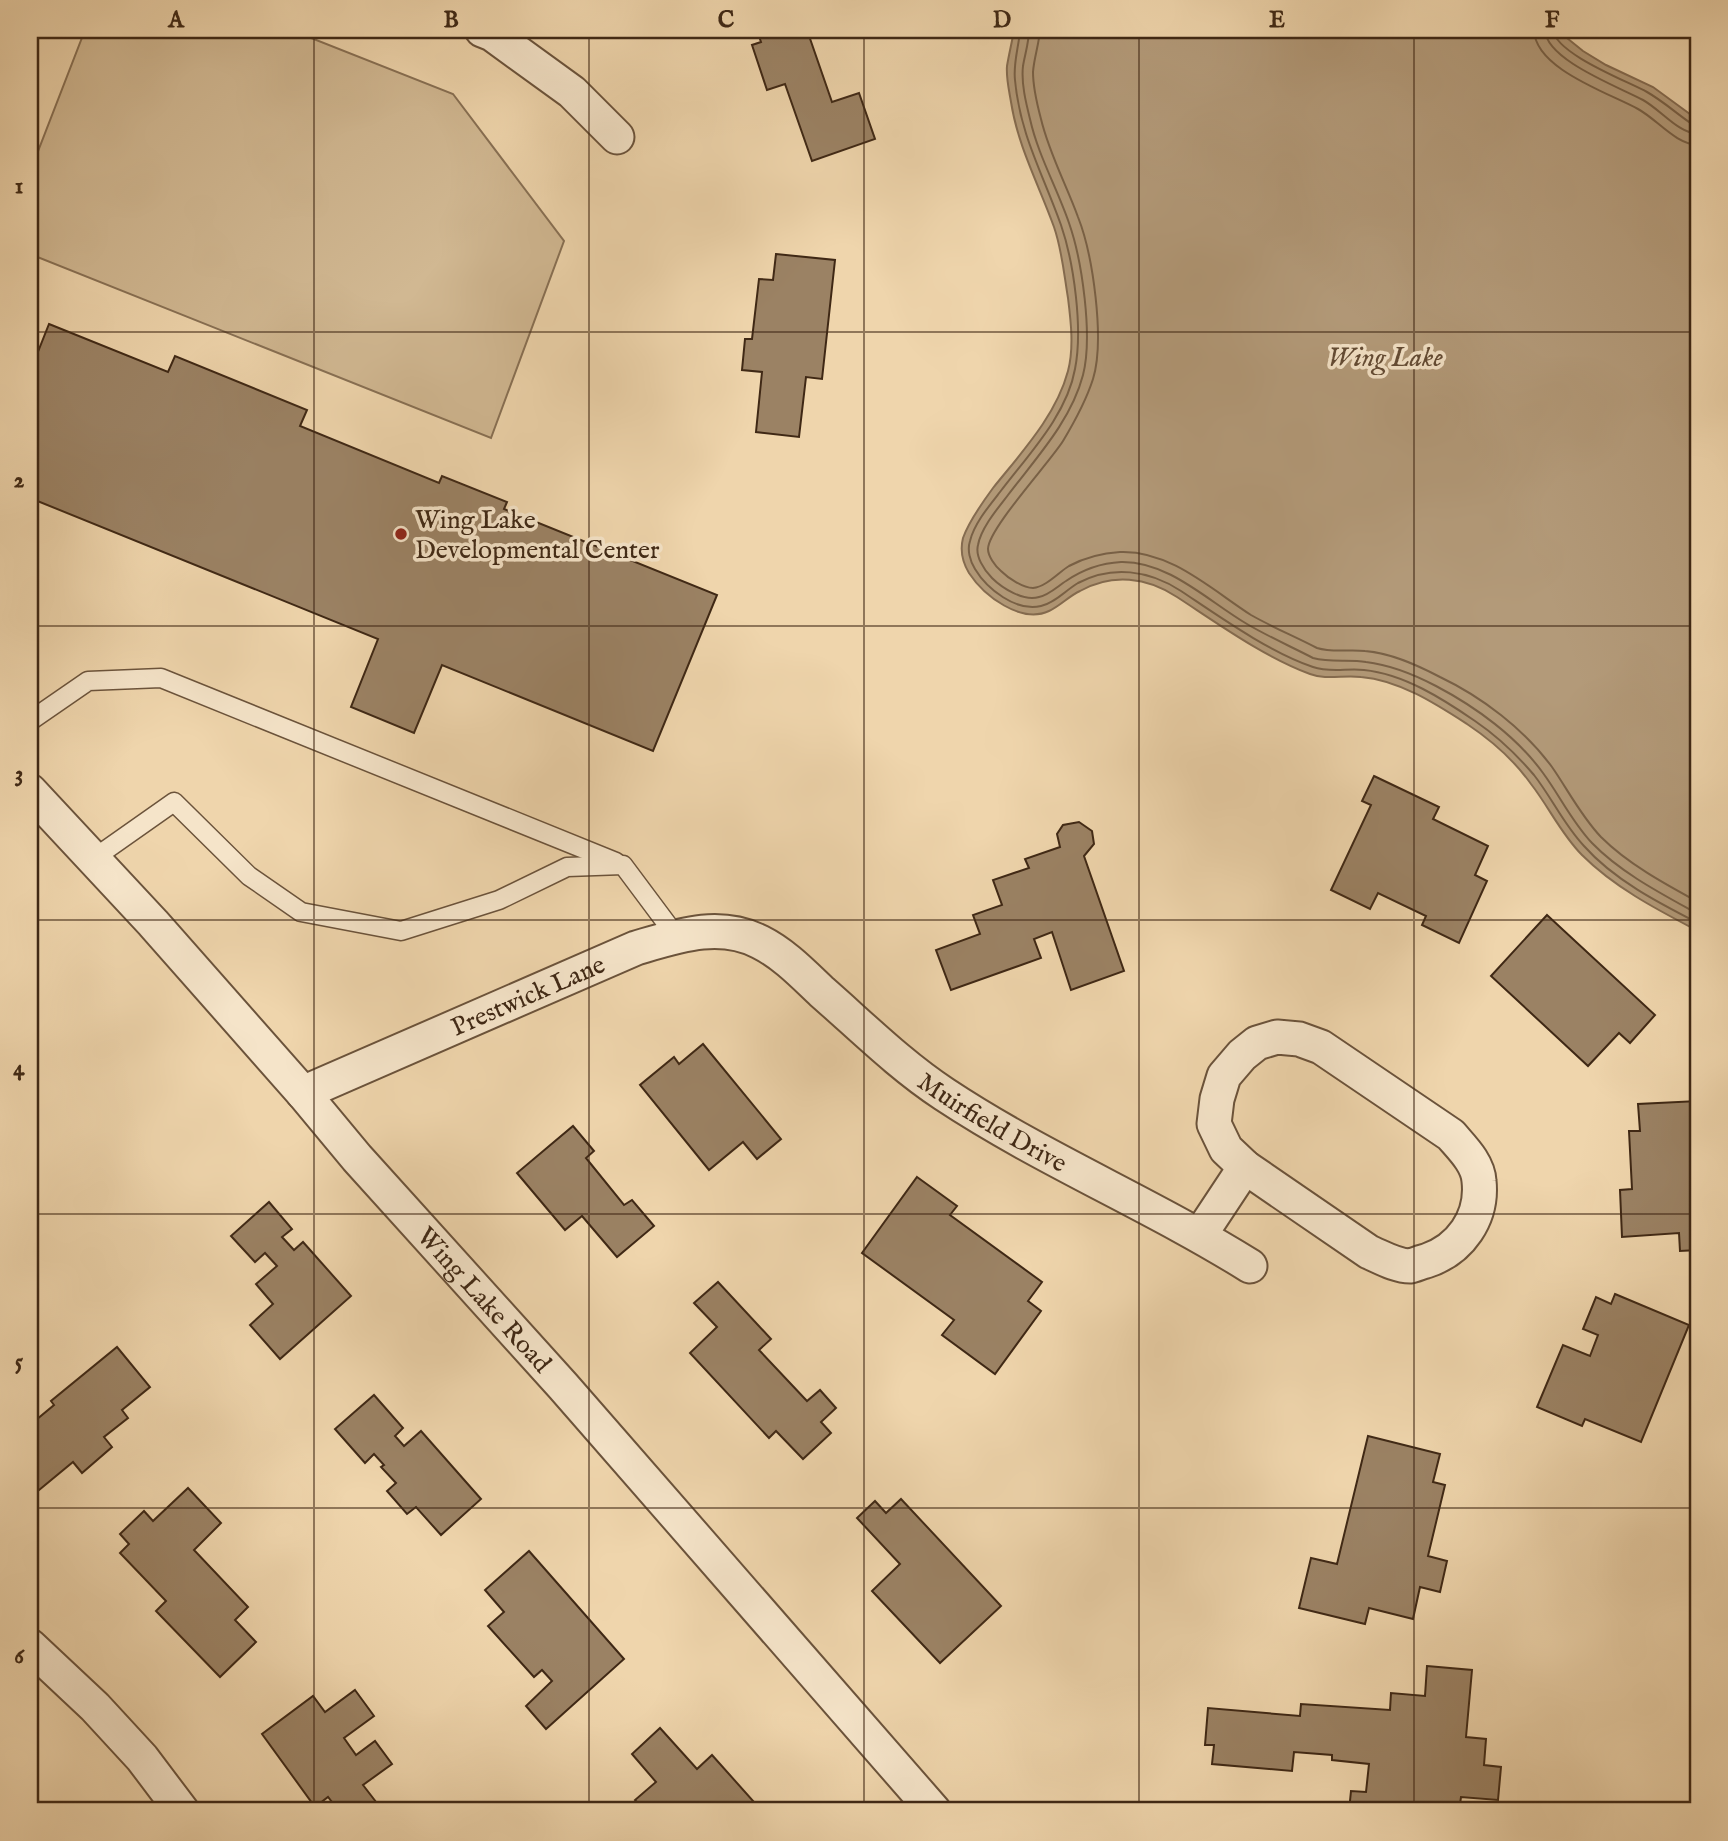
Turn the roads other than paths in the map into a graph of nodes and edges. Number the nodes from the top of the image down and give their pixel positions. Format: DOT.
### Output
graph roads {
  1 [pos="482,30"];
  2 [pos="617,137"];
  3 [pos="30,721"];
  4 [pos="30,791"];
  5 [pos="93,859"];
  6 [pos="623,865"];
  7 [pos="676,936"];
  8 [pos="760,942"];
  9 [pos="303,1093"];
  10 [pos="1245,1167"];
  11 [pos="1200,1235"];
  12 [pos="1250,1266"];
  13 [pos="30,1646"];
  14 [pos="183,1811"];
  15 [pos="934,1811"];
  1 -- 2 [label="street"];
  3 -- 6 [label="lane"];
  4 -- 5 [label="street, Wing Lake Road"];
  5 -- 6 [label="lane"];
  5 -- 9 [label="street, Wing Lake Road"];
  6 -- 7 [label="lane"];
  7 -- 8 [label="street, Prestwick Lane"];
  7 -- 9 [label="street, Prestwick Lane"];
  8 -- 11 [label="street, Muirfield Drive"];
  9 -- 15 [label="street, Wing Lake Road"];
  10 -- 10 [label="street"];
  10 -- 11 [label="street"];
  11 -- 12 [label="street, Muirfield Drive"];
  13 -- 14 [label="street"];
}
